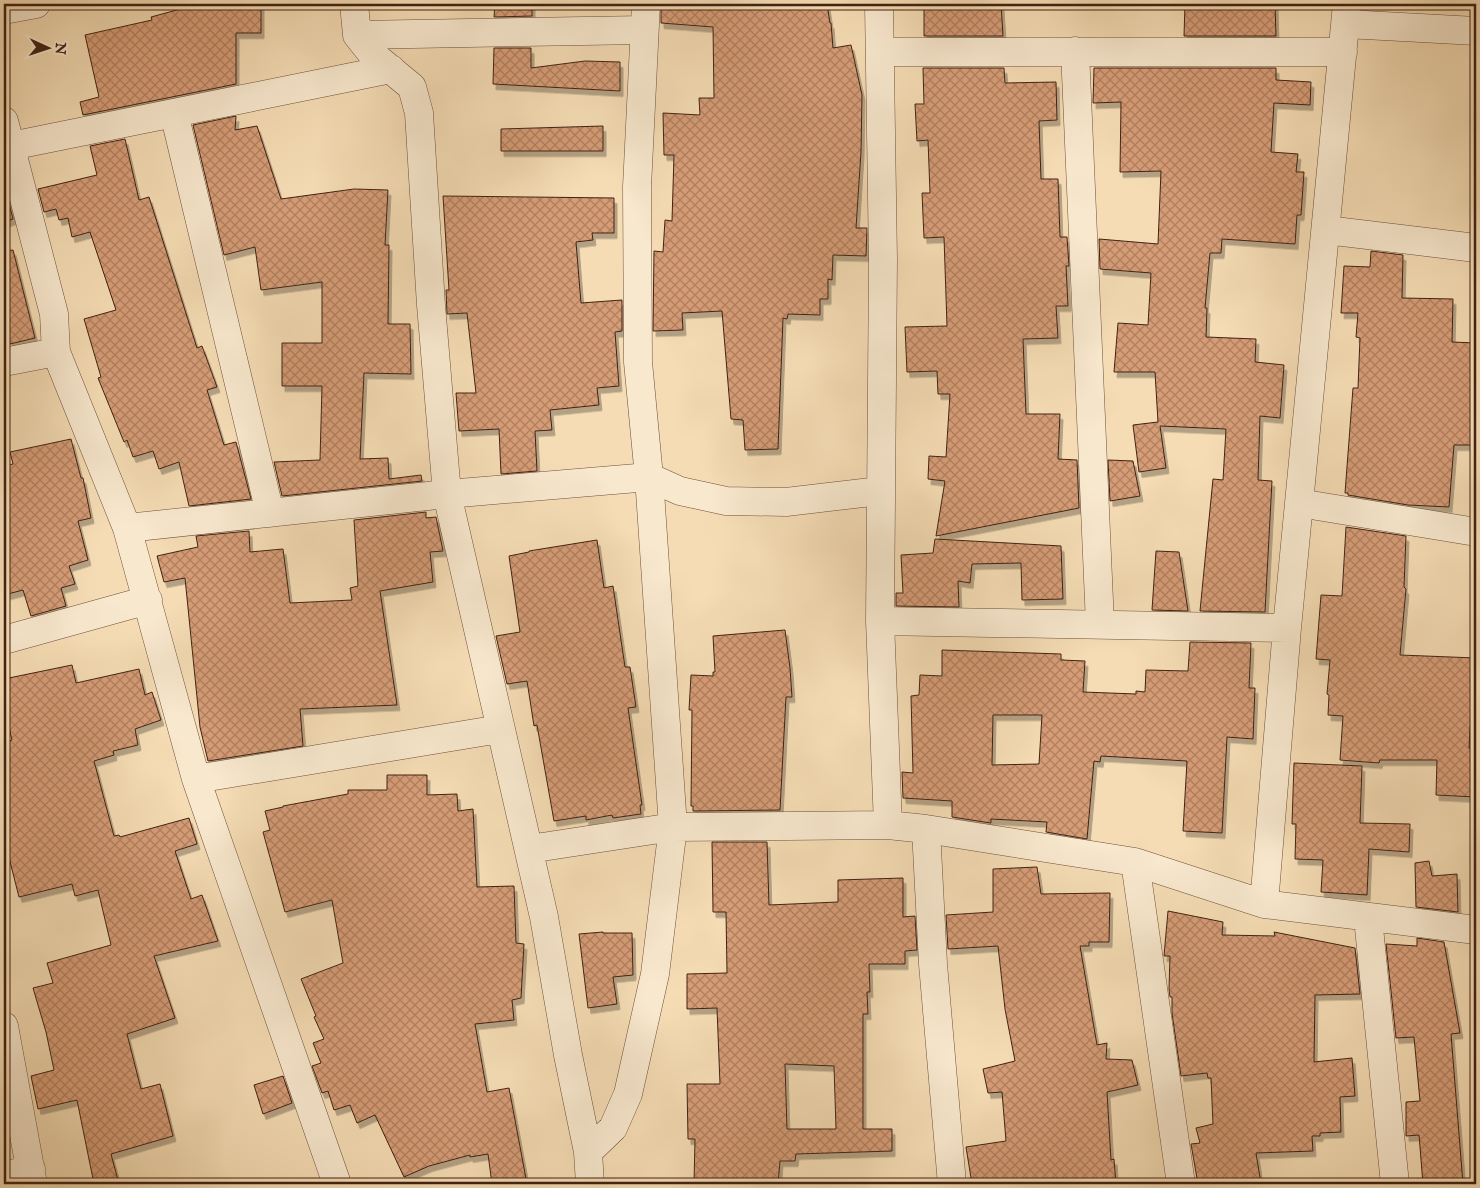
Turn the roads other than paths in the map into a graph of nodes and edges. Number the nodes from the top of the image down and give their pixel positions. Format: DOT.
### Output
graph roads {
  1 [pos="36,4"];
  2 [pos="354,4"];
  3 [pos="646,4"];
  4 [pos="879,4"];
  5 [pos="4,10"];
  6 [pos="1346,14"];
  7 [pos="644,30"];
  8 [pos="1476,32"];
  9 [pos="357,35"];
  10 [pos="880,52"];
  11 [pos="1075,52"];
  12 [pos="1343,52"];
  13 [pos="391,69"];
  14 [pos="174,113"];
  15 [pos="7,134"];
  16 [pos="1326,230"];
  17 [pos="1476,248"];
  18 [pos="56,352"];
  19 [pos="4,362"];
  20 [pos="649,477"];
  21 [pos="880,492"];
  22 [pos="447,494"];
  23 [pos="1298,503"];
  24 [pos="270,513"];
  25 [pos="127,528"];
  26 [pos="1476,532"];
  27 [pos="148,600"];
  28 [pos="880,622"];
  29 [pos="1100,624"];
  30 [pos="1287,628"];
  31 [pos="4,640"];
  32 [pos="500,728"];
  33 [pos="196,779"];
  34 [pos="888,825"];
  35 [pos="673,827"];
  36 [pos="926,829"];
  37 [pos="529,849"];
  38 [pos="1135,862"];
  39 [pos="1264,904"];
  40 [pos="1368,918"];
  41 [pos="1476,930"];
  42 [pos="4,1026"];
  43 [pos="588,1152"];
  44 [pos="4,1176"];
  45 [pos="32,1177"];
  46 [pos="338,1184"];
  47 [pos="590,1184"];
  48 [pos="952,1184"];
  49 [pos="1181,1184"];
  50 [pos="1395,1184"];
  1 -- 5 [label="street"];
  2 -- 9 [label="street"];
  3 -- 7 [label="street"];
  4 -- 10 [label="street"];
  6 -- 8 [label="street"];
  6 -- 12 [label="street"];
  7 -- 9 [label="street"];
  7 -- 20 [label="street"];
  9 -- 13 [label="street"];
  10 -- 11 [label="street"];
  10 -- 21 [label="street"];
  11 -- 12 [label="street"];
  11 -- 29 [label="street"];
  12 -- 16 [label="street"];
  13 -- 14 [label="street"];
  13 -- 22 [label="street"];
  14 -- 15 [label="street"];
  14 -- 24 [label="street"];
  15 -- 18 [label="street"];
  16 -- 17 [label="street"];
  16 -- 23 [label="street"];
  18 -- 19 [label="street"];
  18 -- 25 [label="street"];
  20 -- 21 [label="street"];
  20 -- 22 [label="street"];
  20 -- 35 [label="street"];
  21 -- 28 [label="street"];
  22 -- 24 [label="street"];
  22 -- 32 [label="street"];
  23 -- 26 [label="street"];
  23 -- 30 [label="street"];
  24 -- 25 [label="street"];
  25 -- 27 [label="street"];
  27 -- 31 [label="street"];
  27 -- 33 [label="street"];
  28 -- 29 [label="street"];
  28 -- 34 [label="street"];
  29 -- 30 [label="street"];
  30 -- 39 [label="street"];
  32 -- 33 [label="street"];
  32 -- 37 [label="street"];
  33 -- 46 [label="street"];
  34 -- 35 [label="street"];
  34 -- 36 [label="street"];
  35 -- 37 [label="street"];
  35 -- 43 [label="street"];
  36 -- 38 [label="street"];
  36 -- 48 [label="street"];
  37 -- 43 [label="street"];
  38 -- 39 [label="street"];
  38 -- 49 [label="street"];
  39 -- 40 [label="street"];
  40 -- 41 [label="street"];
  40 -- 50 [label="street"];
  42 -- 45 [label="street"];
  43 -- 47 [label="street"];
  44 -- 45 [label="street"];
}
